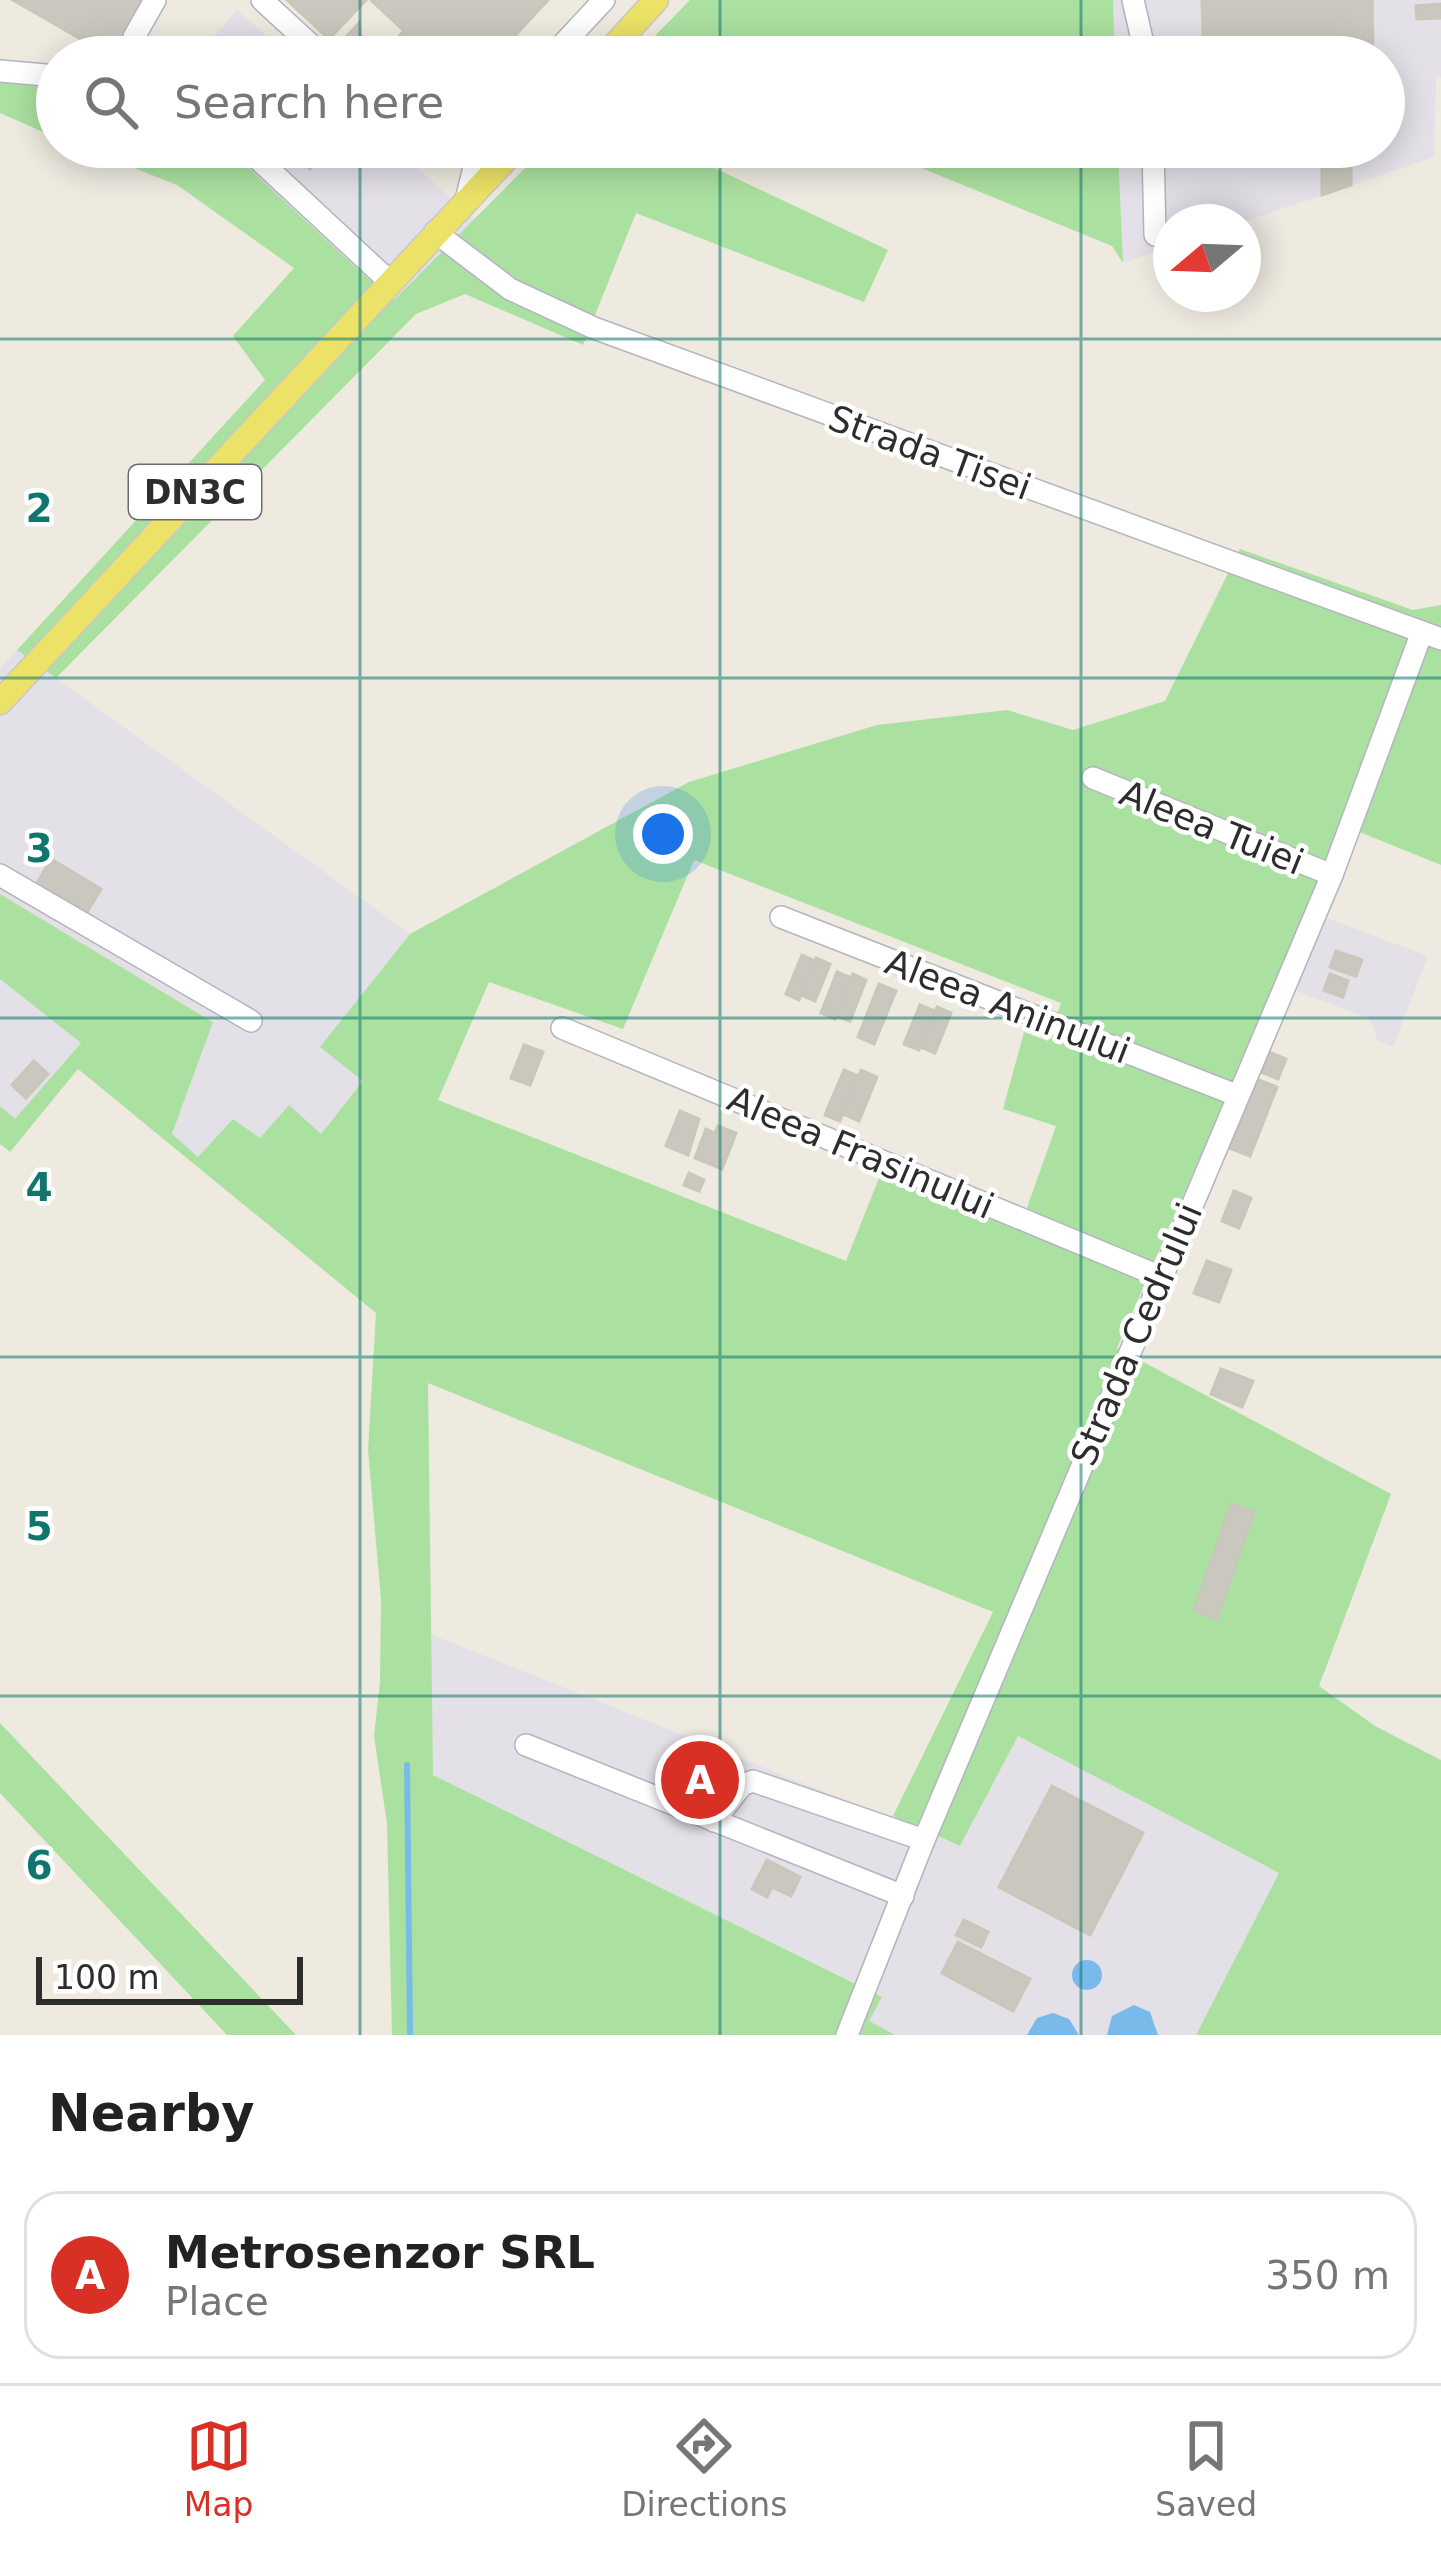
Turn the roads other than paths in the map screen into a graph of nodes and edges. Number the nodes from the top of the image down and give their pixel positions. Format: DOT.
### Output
graph roads {
  1 [pos="155,0"];
  2 [pos="262,0"];
  3 [pos="604,0"];
  4 [pos="656,0"];
  5 [pos="1133,0"];
  6 [pos="135,36"];
  7 [pos="301,36"];
  8 [pos="571,36"];
  9 [pos="623,36"];
  10 [pos="1141,36"];
  11 [pos="0,71"];
  12 [pos="36,74"];
  13 [pos="267,168"];
  14 [pos="474,168"];
  15 [pos="497,168"];
  16 [pos="1153,168"];
  17 [pos="466,200"];
  18 [pos="1154,204"];
  19 [pos="435,232"];
  20 [pos="390,282"];
  21 [pos="1432,636"];
  22 [pos="0,702"];
  23 [pos="1093,778"];
  24 [pos="0,875"];
  25 [pos="1332,875"];
  26 [pos="781,917"];
  27 [pos="251,1022"];
  28 [pos="562,1028"];
  29 [pos="1236,1095"];
  30 [pos="1161,1277"];
  31 [pos="526,1745"];
  32 [pos="714,1820"];
  33 [pos="924,1840"];
  34 [pos="903,1897"];
  35 [pos="856,2032"];
  1 -- 6 [label="lane"];
  2 -- 7 [label="lane"];
  3 -- 8 [label="lane"];
  4 -- 9 [label="main road"];
  5 -- 10 [label="lane"];
  11 -- 12 [label="lane"];
  13 -- 20 [label="lane"];
  14 -- 17 [label="lane"];
  15 -- 17 [label="main road, DN3C"];
  16 -- 18 [label="lane"];
  17 -- 19 [label="main road, DN3C"];
  19 -- 20 [label="main road, DN3C"];
  19 -- 21 [label="lane, Strada Tisei"];
  20 -- 22 [label="main road, DN3C"];
  21 -- 25 [label="lane, Strada Cedrului"];
  23 -- 25 [label="lane, Aleea Tuiei"];
  24 -- 27 [label="lane"];
  25 -- 29 [label="lane, Strada Cedrului"];
  26 -- 29 [label="lane, Aleea Aninului"];
  28 -- 30 [label="lane, Aleea Frasinului"];
  29 -- 30 [label="lane, Strada Cedrului"];
  30 -- 33 [label="lane, Strada Cedrului"];
  31 -- 32 [label="lane"];
  32 -- 33 [label="lane"];
  32 -- 34 [label="lane"];
  33 -- 34 [label="lane, Strada Cedrului"];
  34 -- 35 [label="lane, Strada Cedrului"];
}
